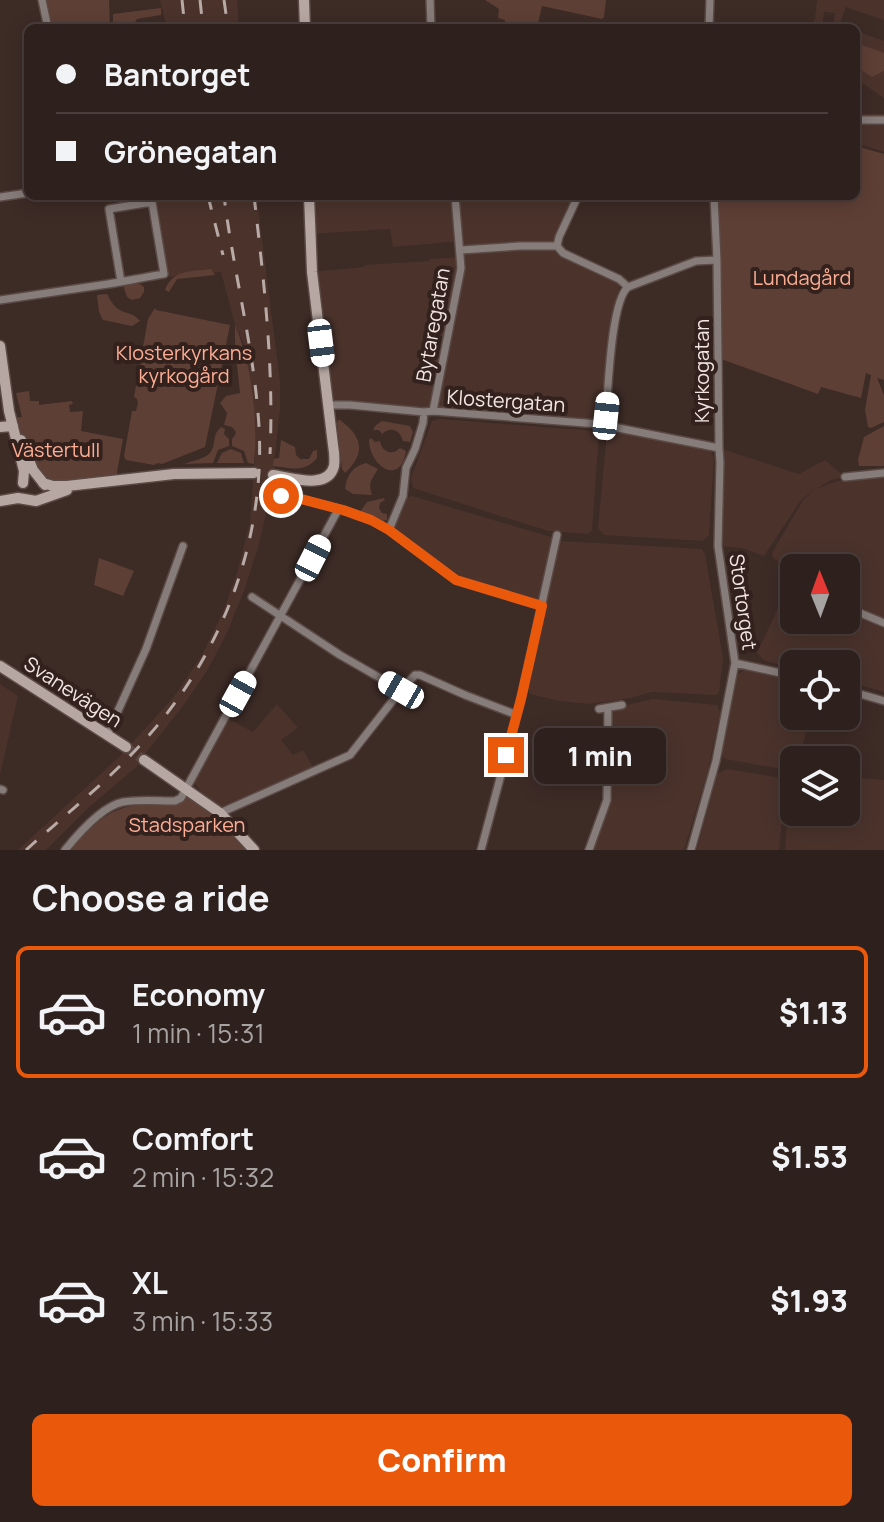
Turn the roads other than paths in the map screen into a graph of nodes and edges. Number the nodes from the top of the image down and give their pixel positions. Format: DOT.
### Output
graph roads {
  1 [pos="42,0"];
  2 [pos="304,0"];
  3 [pos="430,0"];
  4 [pos="710,0"];
  5 [pos="47,24"];
  6 [pos="305,24"];
  7 [pos="431,24"];
  8 [pos="709,24"];
  9 [pos="860,120"];
  10 [pos="884,120"];
  11 [pos="24,194"];
  12 [pos="0,197"];
  13 [pos="309,200"];
  14 [pos="455,200"];
  15 [pos="576,200"];
  16 [pos="714,200"];
  17 [pos="557,246"];
  18 [pos="461,250"];
  19 [pos="717,260"];
  20 [pos="121,282"];
  21 [pos="628,287"];
  22 [pos="0,300"];
  23 [pos="0,346"];
  24 [pos="328,405"];
  25 [pos="429,412"];
  26 [pos="605,425"];
  27 [pos="13,426"];
  28 [pos="0,427"];
  29 [pos="719,448"];
  30 [pos="254,473"];
  31 [pos="884,473"];
  32 [pos="273,475"];
  33 [pos="845,477"];
  34 [pos="41,481"];
  35 [pos="22,484"];
  36 [pos="80,485"];
  37 [pos="0,498"];
  38 [pos="42,498"];
  39 [pos="278,499"];
  40 [pos="27,500"];
  41 [pos="338,510"];
  42 [pos="389,530"];
  43 [pos="557,535"];
  44 [pos="183,546"];
  45 [pos="718,546"];
  46 [pos="252,597"];
  47 [pos="542,606"];
  48 [pos="860,613"];
  49 [pos="281,617"];
  50 [pos="884,623"];
  51 [pos="735,663"];
  52 [pos="0,666"];
  53 [pos="780,673"];
  54 [pos="401,690"];
  55 [pos="860,694"];
  56 [pos="884,701"];
  57 [pos="622,705"];
  58 [pos="608,708"];
  59 [pos="599,709"];
  60 [pos="517,715"];
  61 [pos="107,735"];
  62 [pos="126,747"];
  63 [pos="144,760"];
  64 [pos="187,789"];
  65 [pos="220,813"];
  66 [pos="65,850"];
  67 [pos="254,850"];
  68 [pos="481,850"];
  69 [pos="589,850"];
  70 [pos="691,850"];
  1 -- 5 [label="street"];
  2 -- 6 [label="street"];
  3 -- 7 [label="street"];
  4 -- 8 [label="street"];
  9 -- 10 [label="street"];
  11 -- 12 [label="street"];
  13 -- 24 [label="street"];
  14 -- 18 [label="street, Bytaregatan"];
  15 -- 17 [label="street"];
  16 -- 19 [label="street, Kyrkogatan"];
  17 -- 18 [label="street"];
  17 -- 21 [label="street"];
  18 -- 25 [label="street, Bytaregatan"];
  19 -- 21 [label="street"];
  19 -- 29 [label="street, Kyrkogatan"];
  20 -- 20 [label="street"];
  20 -- 22 [label="street"];
  21 -- 26 [label="street"];
  23 -- 27 [label="street"];
  24 -- 25 [label="street, Klostergatan"];
  24 -- 32 [label="street"];
  25 -- 26 [label="street, Klostergatan"];
  25 -- 42 [label="street, Bytaregatan"];
  26 -- 29 [label="street, Klostergatan"];
  27 -- 28 [label="street"];
  27 -- 34 [label="street"];
  27 -- 35 [label="street"];
  29 -- 45 [label="street, Kyrkogatan"];
  30 -- 36 [label="street"];
  31 -- 33 [label="street"];
  34 -- 35 [label="street"];
  34 -- 36 [label="street"];
  34 -- 38 [label="street"];
  35 -- 37 [label="street"];
  35 -- 40 [label="street"];
  36 -- 38 [label="street"];
  37 -- 40 [label="street"];
  38 -- 40 [label="street"];
  39 -- 41 [label="street"];
  41 -- 42 [label="street"];
  41 -- 49 [label="street"];
  42 -- 47 [label="street"];
  43 -- 47 [label="street"];
  44 -- 61 [label="street"];
  45 -- 51 [label="street, Stortorget"];
  46 -- 49 [label="street"];
  47 -- 60 [label="street"];
  48 -- 50 [label="street"];
  49 -- 54 [label="street"];
  49 -- 64 [label="street"];
  51 -- 53 [label="street"];
  51 -- 70 [label="street, Stortorget"];
  52 -- 61 [label="street, Svanevägen"];
  54 -- 60 [label="street"];
  54 -- 65 [label="street"];
  55 -- 56 [label="street"];
  57 -- 58 [label="street"];
  58 -- 59 [label="street"];
  58 -- 69 [label="street"];
  60 -- 68 [label="street"];
  61 -- 62 [label="street, Svanevägen"];
  63 -- 64 [label="street"];
  64 -- 65 [label="street"];
  64 -- 66 [label="street"];
  65 -- 67 [label="street"];
}
